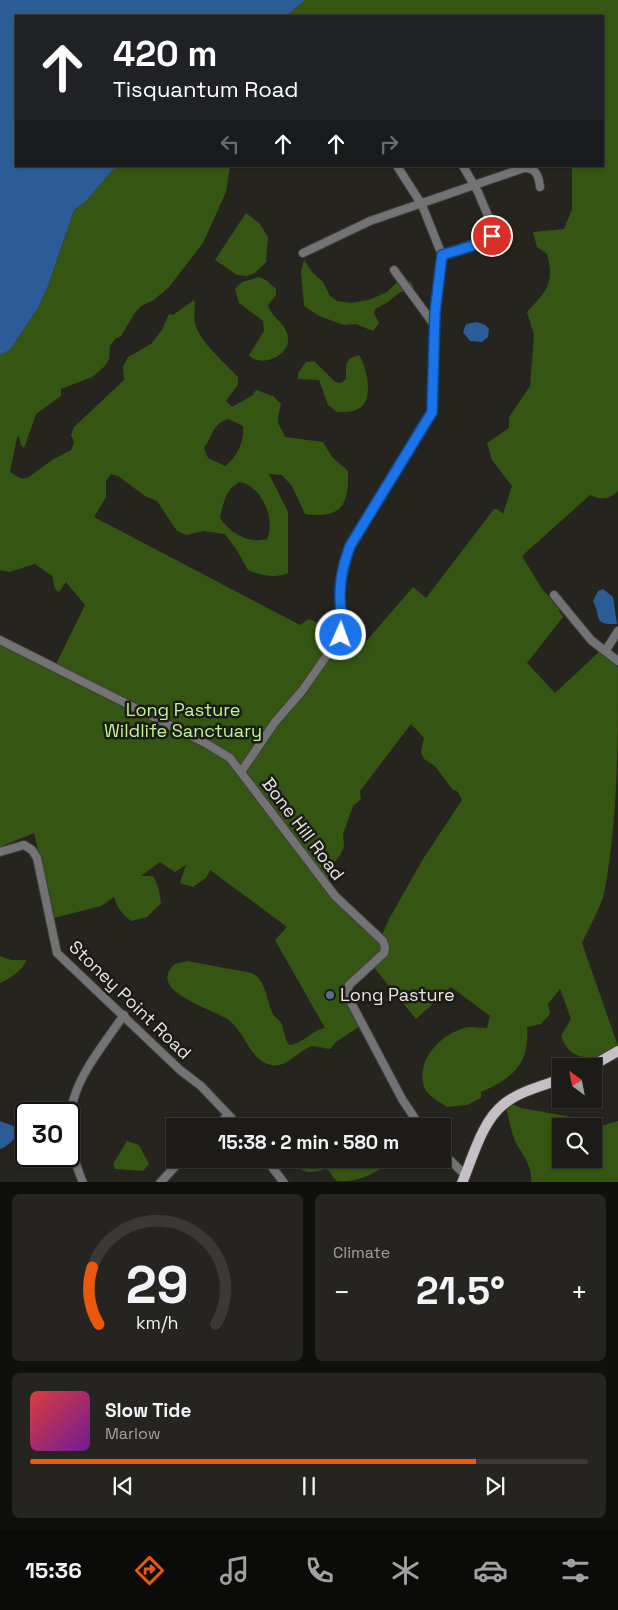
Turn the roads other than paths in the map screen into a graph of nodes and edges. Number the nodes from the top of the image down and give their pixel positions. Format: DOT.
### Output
graph roads {
  1 [pos="398,167"];
  2 [pos="464,167"];
  3 [pos="473,185"];
  4 [pos="540,187"];
  5 [pos="422,205"];
  6 [pos="302,253"];
  7 [pos="442,255"];
  8 [pos="394,270"];
  9 [pos="435,326"];
  10 [pos="554,595"];
  11 [pos="618,631"];
  12 [pos="0,640"];
  13 [pos="606,650"];
  14 [pos="618,661"];
  15 [pos="241,772"];
  16 [pos="0,852"];
  17 [pos="124,1015"];
  18 [pos="618,1051"];
  19 [pos="602,1060"];
  20 [pos="552,1083"];
  21 [pos="228,1114"];
  22 [pos="224,1118"];
  23 [pos="232,1118"];
  24 [pos="415,1118"];
  25 [pos="451,1163"];
  26 [pos="173,1168"];
  27 [pos="273,1168"];
  28 [pos="464,1179"];
  29 [pos="83,1182"];
  30 [pos="160,1182"];
  31 [pos="284,1182"];
  1 -- 5 [label="street"];
  2 -- 3 [label="street"];
  3 -- 4 [label="street"];
  3 -- 5 [label="street"];
  3 -- 7 [label="street"];
  5 -- 6 [label="street"];
  5 -- 7 [label="street"];
  7 -- 9 [label="street"];
  8 -- 9 [label="street"];
  9 -- 15 [label="street"];
  10 -- 13 [label="street"];
  11 -- 13 [label="street"];
  12 -- 15 [label="street, Bone Hill Road"];
  13 -- 14 [label="street"];
  15 -- 24 [label="street, Bone Hill Road"];
  16 -- 17 [label="street, Stoney Point Road"];
  17 -- 21 [label="street, Stoney Point Road"];
  17 -- 29 [label="street"];
  18 -- 19 [label="main road"];
  20 -- 28 [label="main road"];
  21 -- 22 [label="street"];
  21 -- 23 [label="street, Stoney Point Road"];
  25 -- 28 [label="street"];
  26 -- 30 [label="street"];
  27 -- 31 [label="street"];
}
